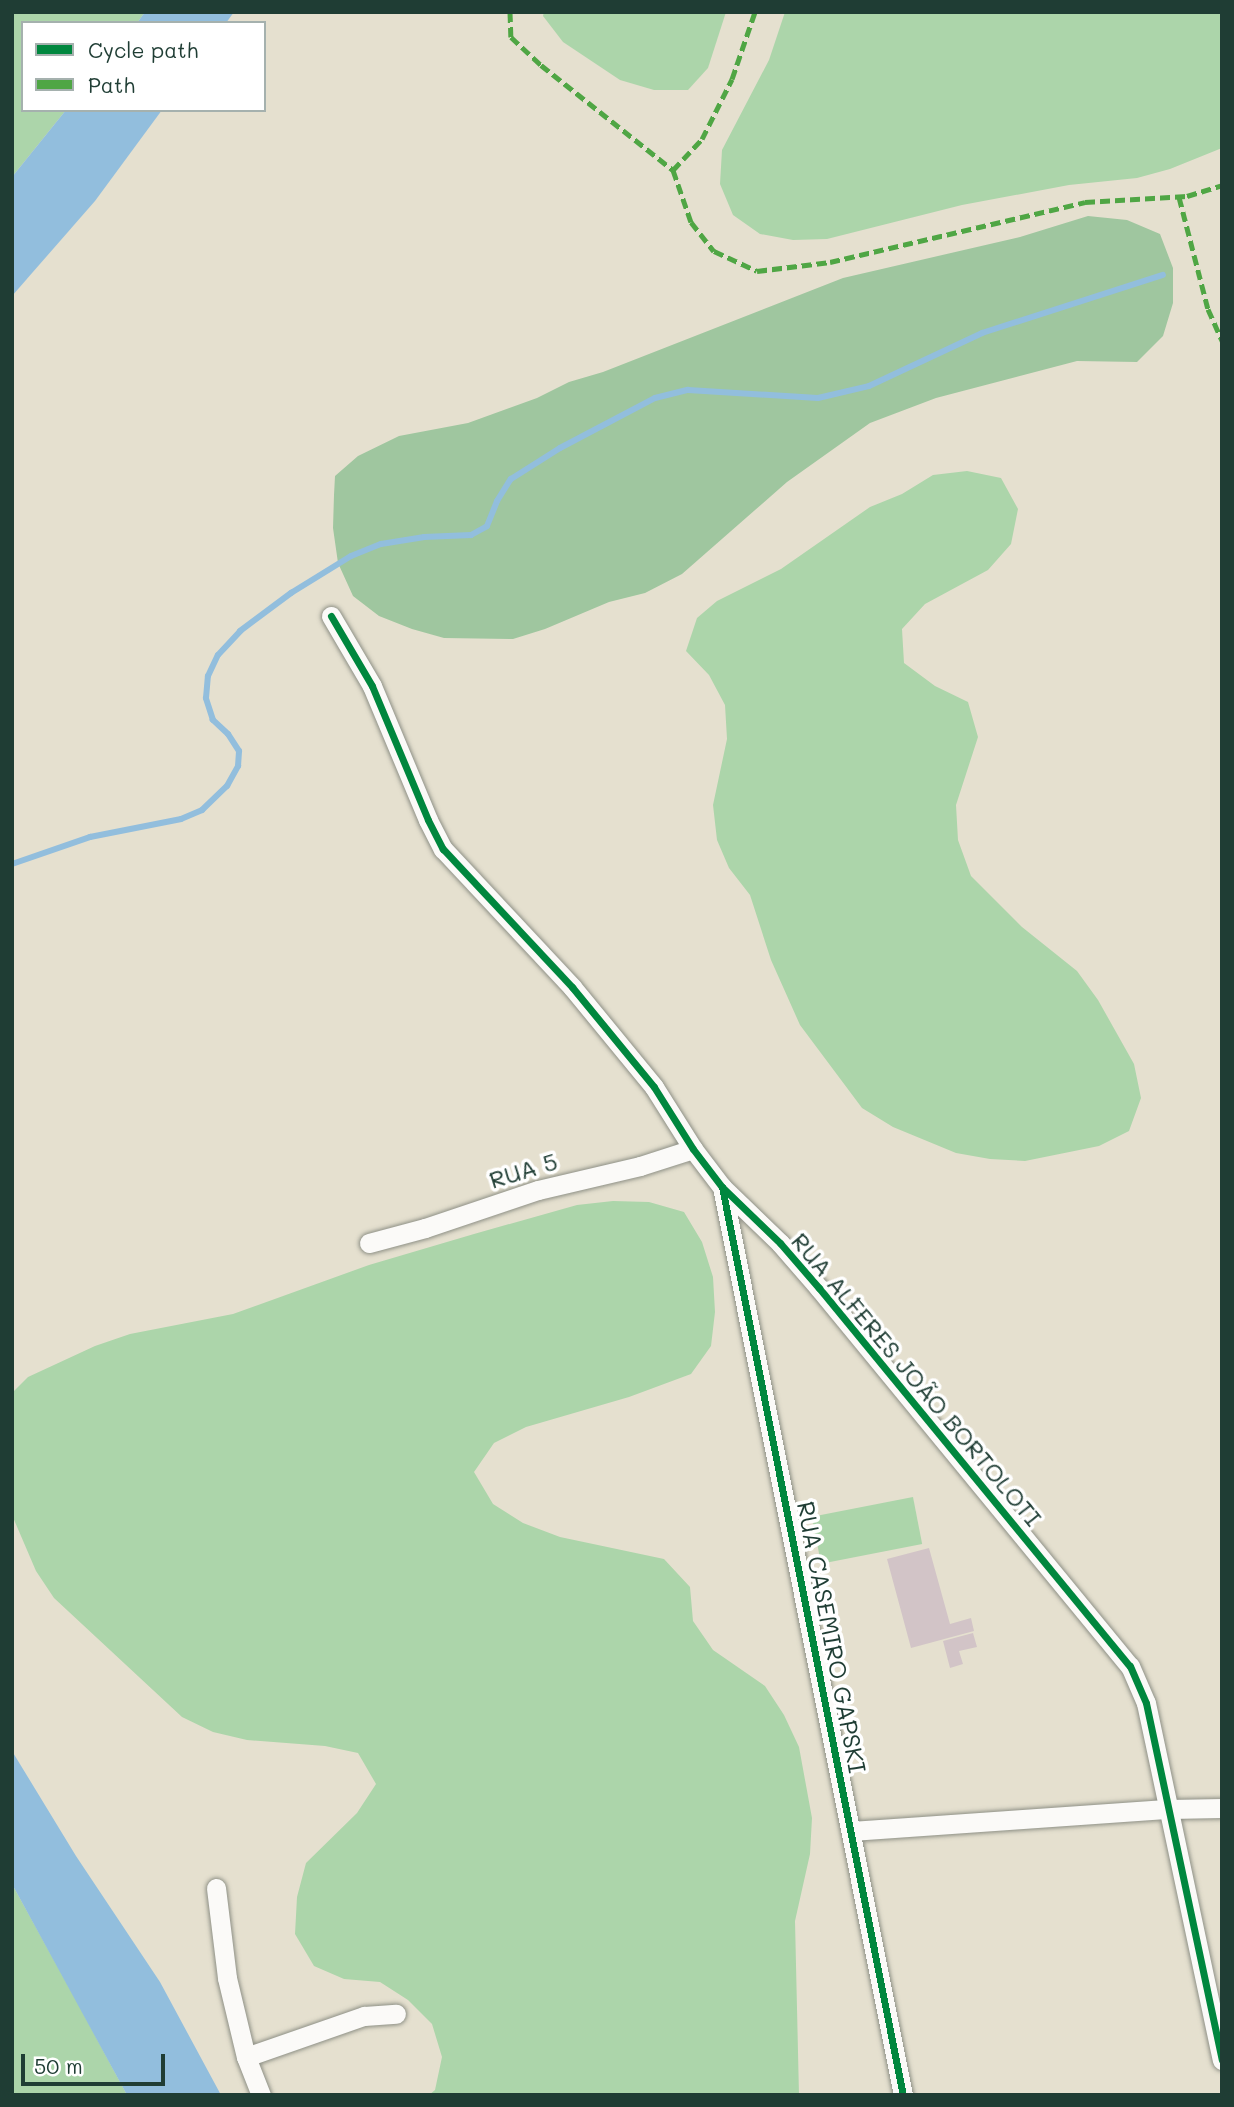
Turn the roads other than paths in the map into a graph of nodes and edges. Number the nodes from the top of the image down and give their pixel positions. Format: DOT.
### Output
graph roads {
  1 [pos="331,616"];
  2 [pos="693,1149"];
  3 [pos="722,1187"];
  4 [pos="369,1243"];
  5 [pos="1222,1808"];
  6 [pos="1169,1809"];
  7 [pos="851,1831"];
  8 [pos="216,1888"];
  9 [pos="396,2014"];
  10 [pos="246,2057"];
  11 [pos="1222,2060"];
  12 [pos="261,2095"];
  13 [pos="903,2095"];
  1 -- 2 [label="street, RUA ALFERES JOÃO BORTOLOTI"];
  2 -- 3 [label="street, RUA ALFERES JOÃO BORTOLOTI"];
  2 -- 4 [label="street, RUA 5"];
  3 -- 6 [label="street, RUA ALFERES JOÃO BORTOLOTI"];
  3 -- 7 [label="street, RUA CASEMIRO GAPSKI"];
  5 -- 6 [label="street"];
  6 -- 7 [label="street"];
  6 -- 11 [label="street, RUA ALFERES JOÃO BORTOLOTI"];
  7 -- 13 [label="street, RUA CASEMIRO GAPSKI"];
  8 -- 10 [label="street"];
  9 -- 10 [label="street"];
  10 -- 12 [label="street"];
}
